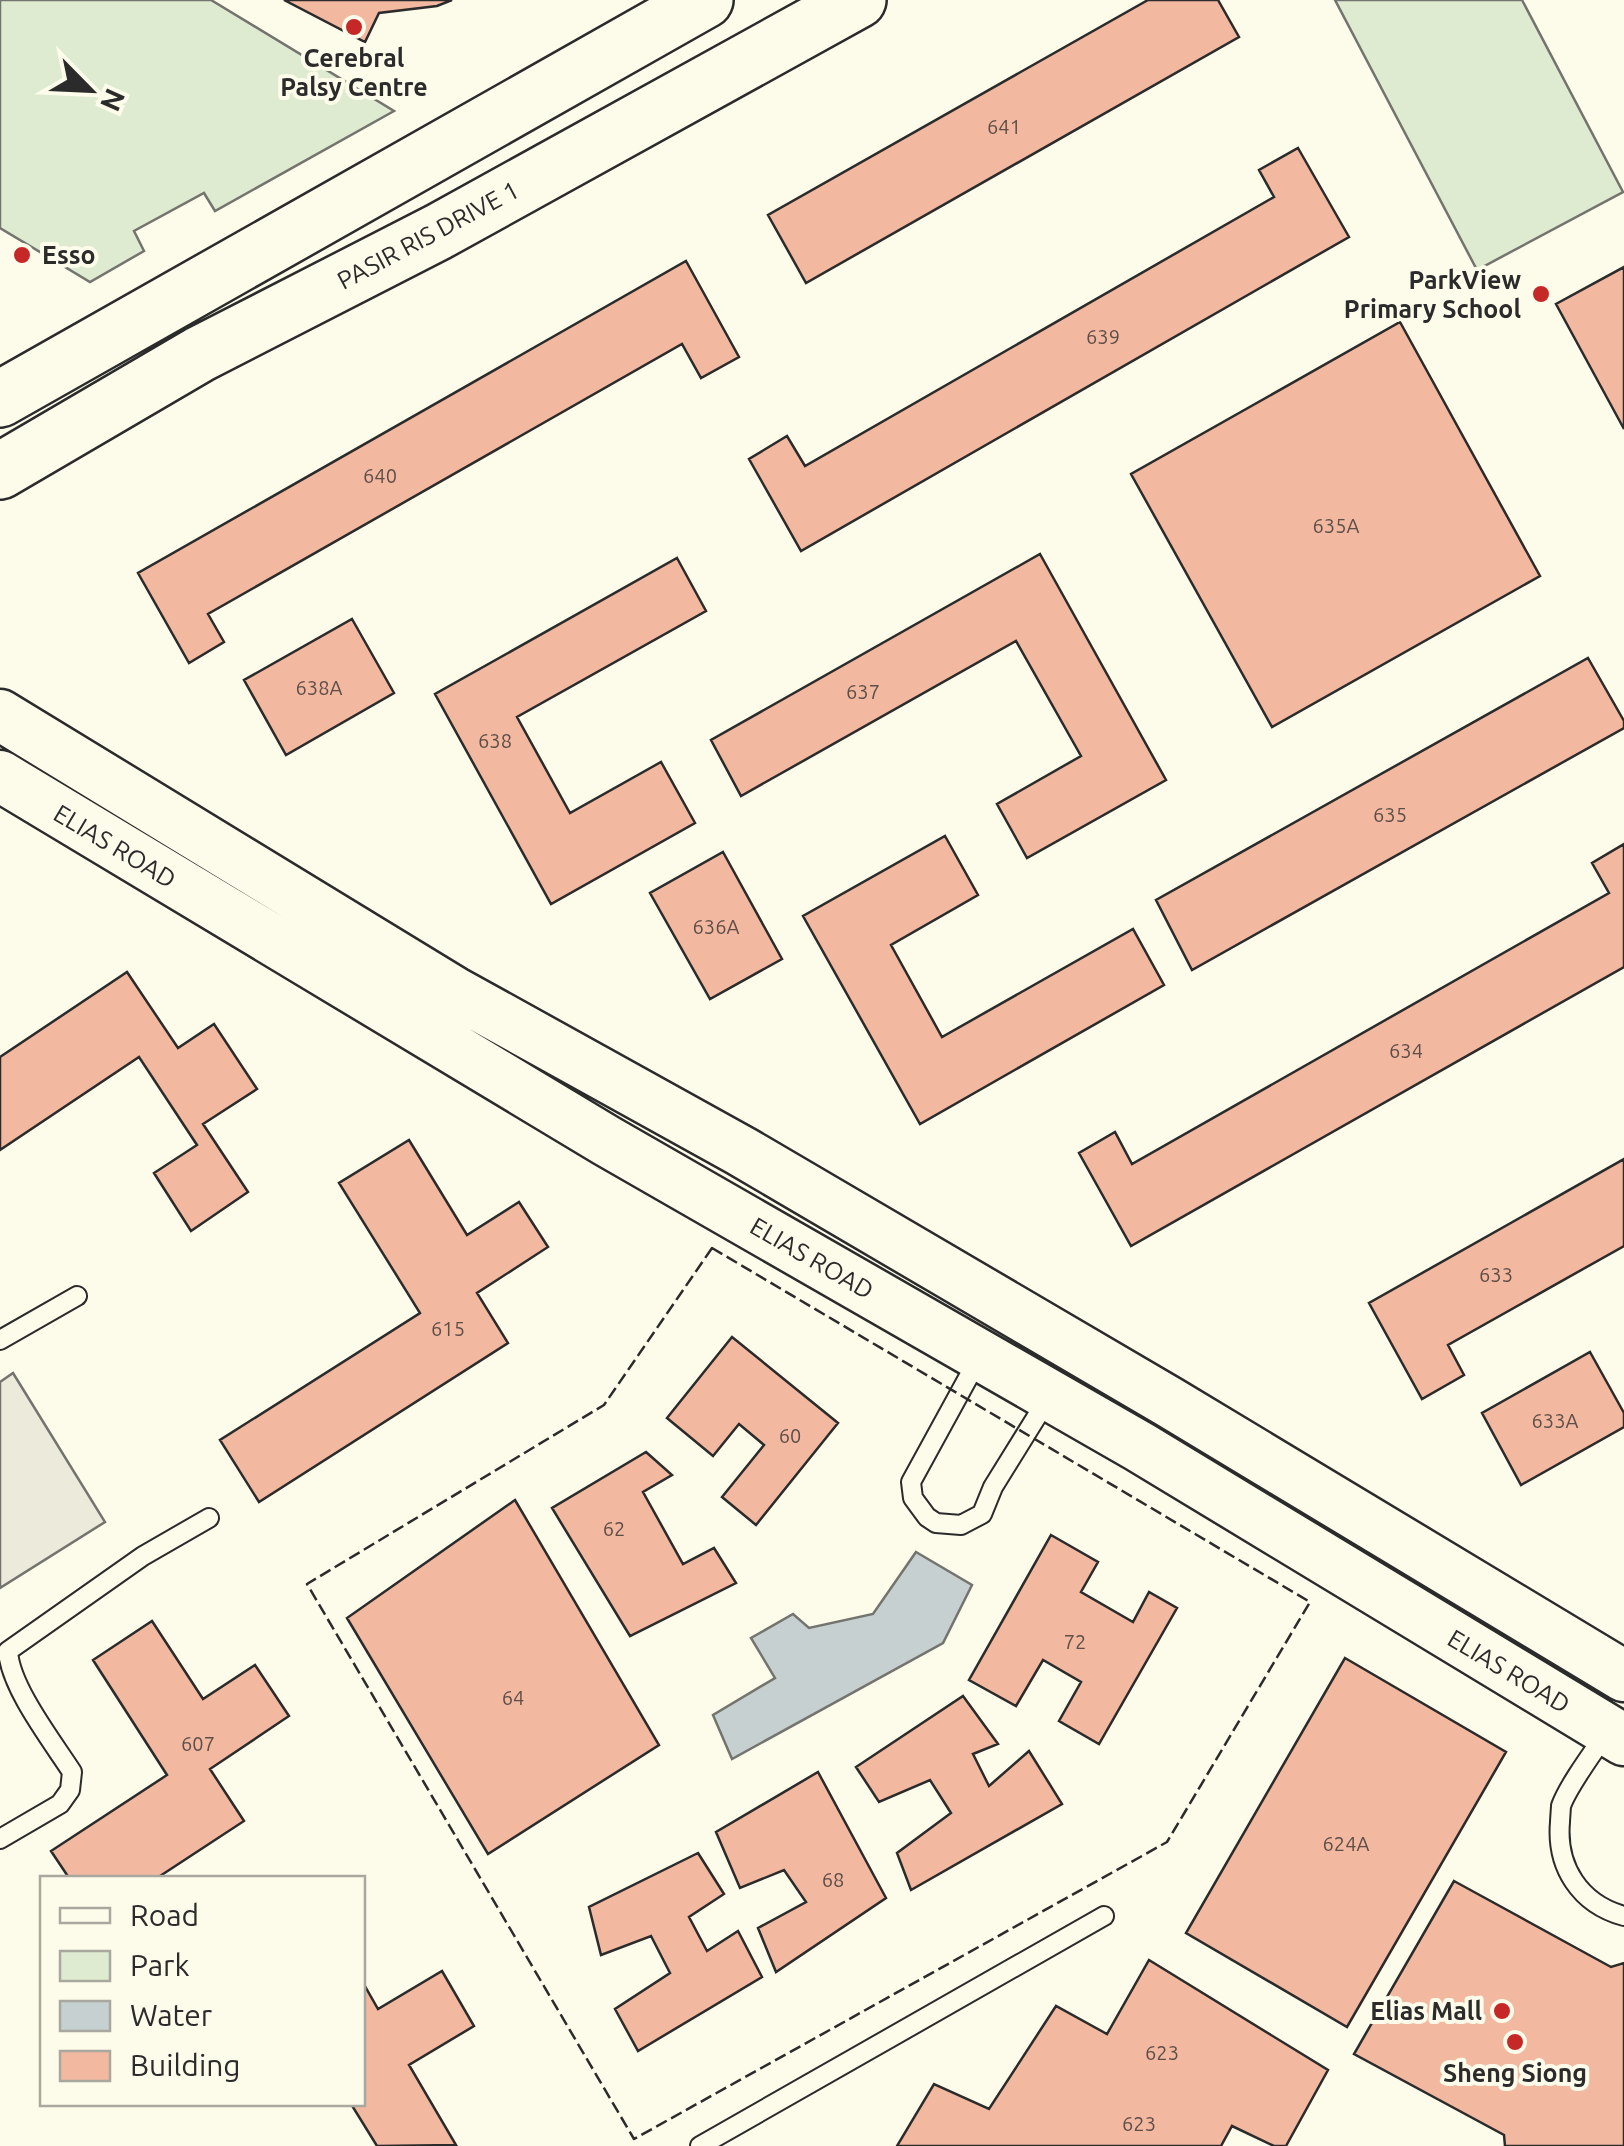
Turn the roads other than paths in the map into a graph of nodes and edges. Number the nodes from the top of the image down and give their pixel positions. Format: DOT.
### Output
graph roads {
  1 [pos="706,0"];
  2 [pos="858,0"];
  3 [pos="0,399"];
  4 [pos="84,421"];
  5 [pos="0,472"];
  6 [pos="0,502"];
  7 [pos="0,715"];
  8 [pos="0,776"];
  9 [pos="77,1296"];
  10 [pos="0,1340"];
  11 [pos="980,1355"];
  12 [pos="1050,1396"];
  13 [pos="209,1518"];
  14 [pos="1624,1676"];
  15 [pos="1616,1736"];
  16 [pos="0,1839"];
  17 [pos="1104,1916"];
  18 [pos="1624,1916"];
  19 [pos="700,2146"];
  1 -- 3 [label="main road"];
  2 -- 4 [label="main road, PASIR RIS DRIVE 1"];
  4 -- 5 [label="main road, PASIR RIS DRIVE 1"];
  4 -- 6 [label="main road"];
  7 -- 14 [label="main road, ELIAS ROAD"];
  8 -- 11 [label="main road, ELIAS ROAD"];
  9 -- 10 [label="lane"];
  11 -- 12 [label="main road, ELIAS ROAD"];
  11 -- 12 [label="lane"];
  12 -- 15 [label="main road, ELIAS ROAD"];
  13 -- 16 [label="lane"];
  15 -- 18 [label="lane"];
  17 -- 19 [label="lane"];
}
